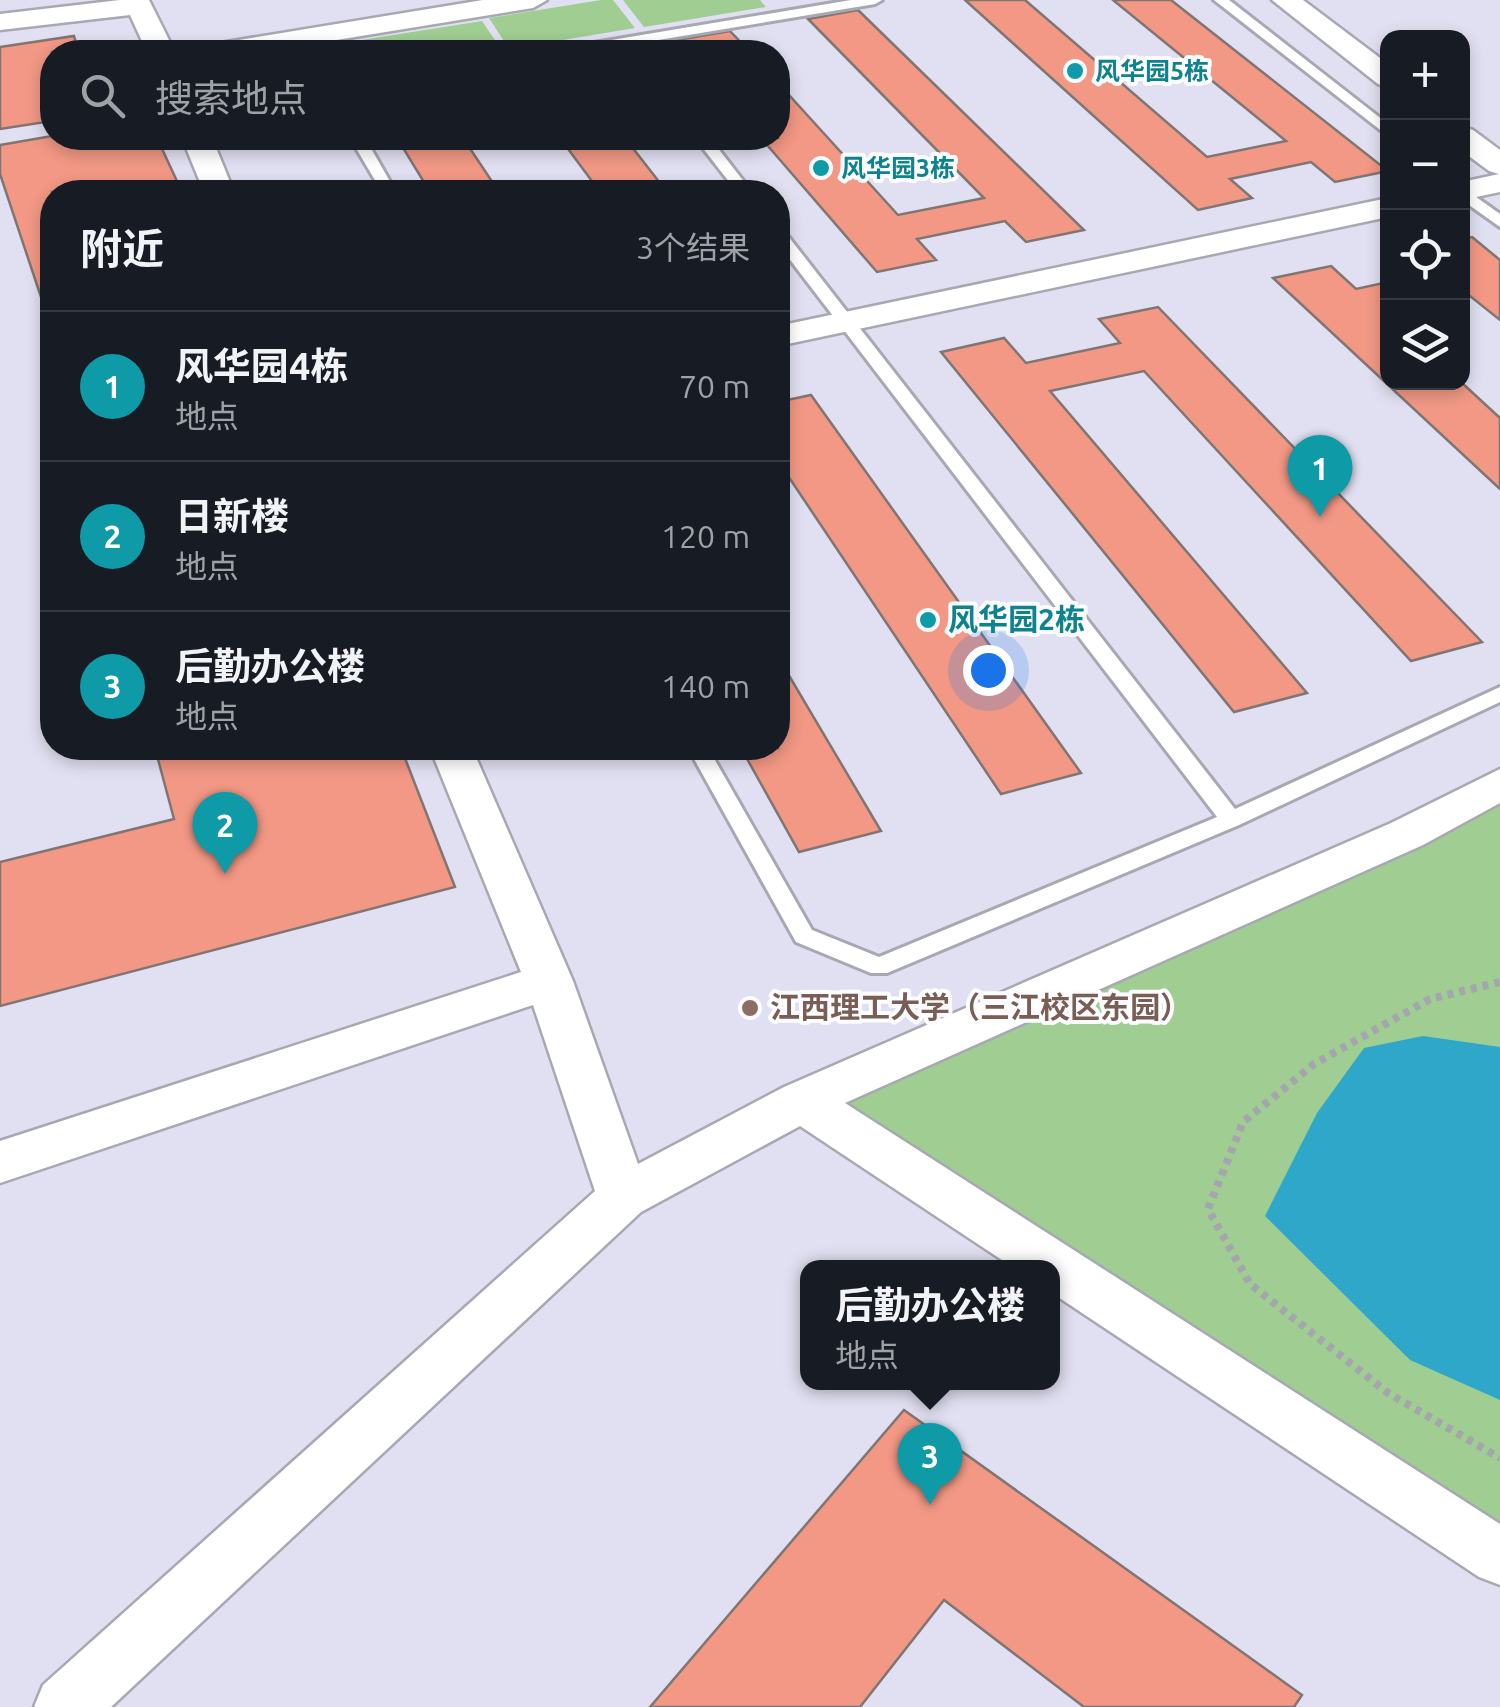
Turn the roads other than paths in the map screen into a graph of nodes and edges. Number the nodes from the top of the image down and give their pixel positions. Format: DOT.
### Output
graph roads {
  1 [pos="533,0"];
  2 [pos="875,0"];
  3 [pos="1221,0"];
  4 [pos="1286,0"];
  5 [pos="0,22"];
  6 [pos="155,40"];
  7 [pos="288,40"];
  8 [pos="670,40"];
  9 [pos="1380,72"];
  10 [pos="1380,126"];
  11 [pos="1470,142"];
  12 [pos="202,150"];
  13 [pos="365,150"];
  14 [pos="713,150"];
  15 [pos="1500,164"];
  16 [pos="214,180"];
  17 [pos="381,180"];
  18 [pos="736,180"];
  19 [pos="1500,183"];
  20 [pos="1470,190"];
  21 [pos="1470,198"];
  22 [pos="1380,209"];
  23 [pos="1500,222"];
  24 [pos="790,250"];
  25 [pos="845,322"];
  26 [pos="790,333"];
  27 [pos="1500,694"];
  28 [pos="455,760"];
  29 [pos="705,760"];
  30 [pos="1500,784"];
  31 [pos="1231,820"];
  32 [pos="549,981"];
  33 [pos="802,1101"];
  34 [pos="0,1162"];
  35 [pos="623,1197"];
  36 [pos="1045,1260"];
  37 [pos="1060,1270"];
  38 [pos="1500,1557"];
  39 [pos="65,1707"];
  1 -- 7 [label="street"];
  2 -- 8 [label="lane"];
  3 -- 10 [label="lane"];
  4 -- 9 [label="street"];
  5 -- 6 [label="street"];
  11 -- 15 [label="street"];
  12 -- 16 [label="street"];
  13 -- 17 [label="lane"];
  14 -- 18 [label="lane"];
  19 -- 20 [label="street"];
  21 -- 23 [label="lane"];
  22 -- 25 [label="street"];
  24 -- 25 [label="lane"];
  25 -- 26 [label="street"];
  25 -- 31 [label="lane"];
  27 -- 31 [label="lane"];
  28 -- 32 [label="street"];
  29 -- 31 [label="lane"];
  30 -- 33 [label="street"];
  32 -- 34 [label="street"];
  32 -- 35 [label="street"];
  33 -- 35 [label="street"];
  33 -- 36 [label="street"];
  35 -- 39 [label="street"];
  37 -- 38 [label="street"];
}
